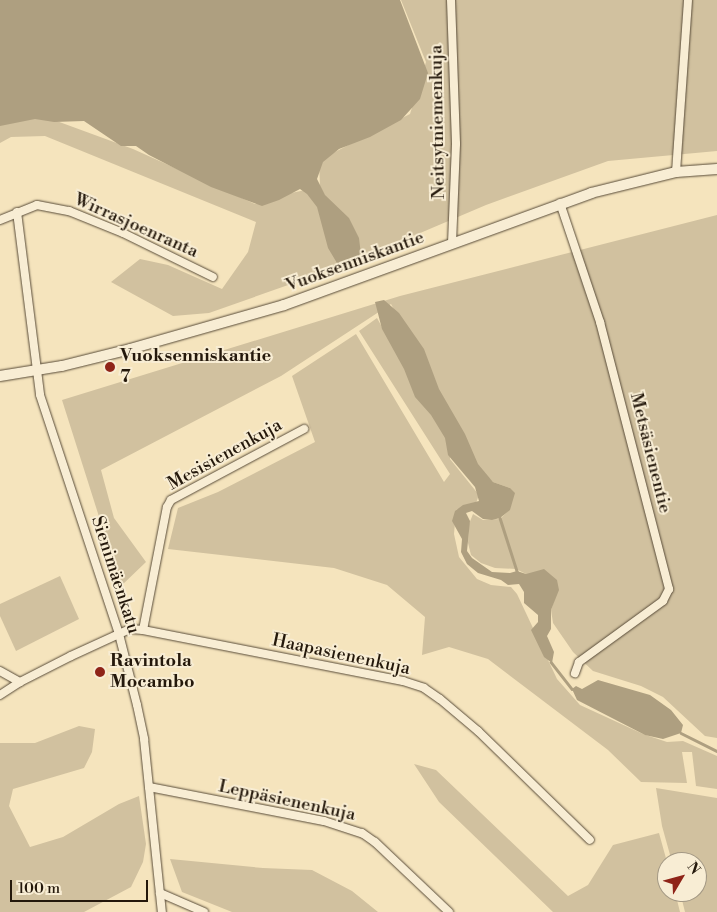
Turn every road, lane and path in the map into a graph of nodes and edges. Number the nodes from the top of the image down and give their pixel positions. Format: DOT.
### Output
graph roads {
  1 [pos="451,0"];
  2 [pos="688,0"];
  3 [pos="717,169"];
  4 [pos="676,172"];
  5 [pos="560,203"];
  6 [pos="17,212"];
  7 [pos="0,220"];
  8 [pos="452,243"];
  9 [pos="213,277"];
  10 [pos="38,370"];
  11 [pos="0,376"];
  12 [pos="304,429"];
  13 [pos="143,630"];
  14 [pos="119,634"];
  15 [pos="0,671"];
  16 [pos="575,673"];
  17 [pos="20,682"];
  18 [pos="0,695"];
  19 [pos="149,787"];
  20 [pos="590,840"];
  21 [pos="160,893"];
  22 [pos="162,912"];
  23 [pos="204,912"];
  24 [pos="449,912"];
  1 -- 8 [label="street, Neitsytniemenkuja"];
  2 -- 4 [label="street"];
  3 -- 4 [label="street, Vuoksenniskantie"];
  4 -- 5 [label="street, Vuoksenniskantie"];
  5 -- 8 [label="street, Vuoksenniskantie"];
  5 -- 16 [label="street, Metsäsienentie"];
  6 -- 7 [label="street, Wirrasjoenranta"];
  6 -- 9 [label="street, Wirrasjoenranta"];
  6 -- 10 [label="street, Sienimäenkatu"];
  8 -- 10 [label="street, Vuoksenniskantie"];
  10 -- 11 [label="street, Vuoksenniskantie"];
  10 -- 14 [label="street, Sienimäenkatu"];
  12 -- 13 [label="street, Mesisienenkuja"];
  13 -- 14 [label="street, Haapasienenkuja"];
  13 -- 20 [label="street, Haapasienenkuja"];
  14 -- 17 [label="street, Haapasienenkuja"];
  14 -- 19 [label="street, Sienimäenkatu"];
  15 -- 17 [label="street"];
  17 -- 18 [label="street, Haapasienenkuja"];
  19 -- 21 [label="street, Sienimäenkatu"];
  19 -- 24 [label="street, Leppäsienenkuja"];
  21 -- 22 [label="street, Sienimäenkatu"];
  21 -- 23 [label="street"];
}
